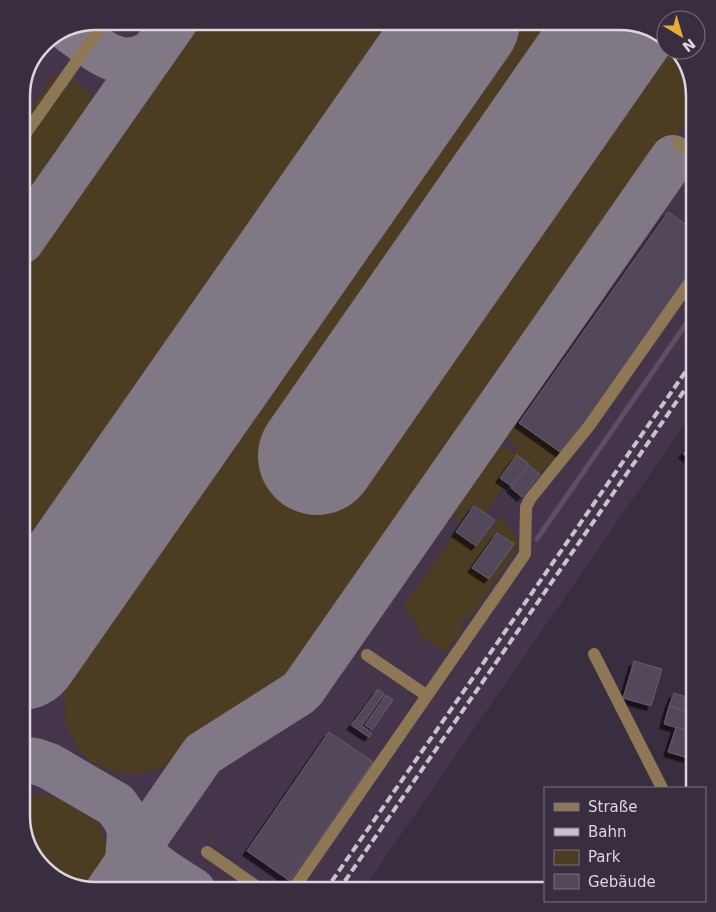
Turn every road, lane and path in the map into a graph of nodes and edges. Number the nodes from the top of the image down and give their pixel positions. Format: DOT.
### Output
graph roads {
  1 [pos="99,30"];
  2 [pos="30,127"];
  3 [pos="678,142"];
  4 [pos="686,148"];
  5 [pos="686,288"];
  6 [pos="594,654"];
  7 [pos="367,655"];
  8 [pos="426,696"];
  9 [pos="661,787"];
  10 [pos="207,852"];
  11 [pos="250,882"];
  12 [pos="298,882"];
  1 -- 2 [label="street"];
  3 -- 4 [label="street"];
  5 -- 8 [label="street"];
  6 -- 9 [label="street"];
  7 -- 8 [label="street"];
  8 -- 12 [label="street"];
  10 -- 11 [label="street"];
}
